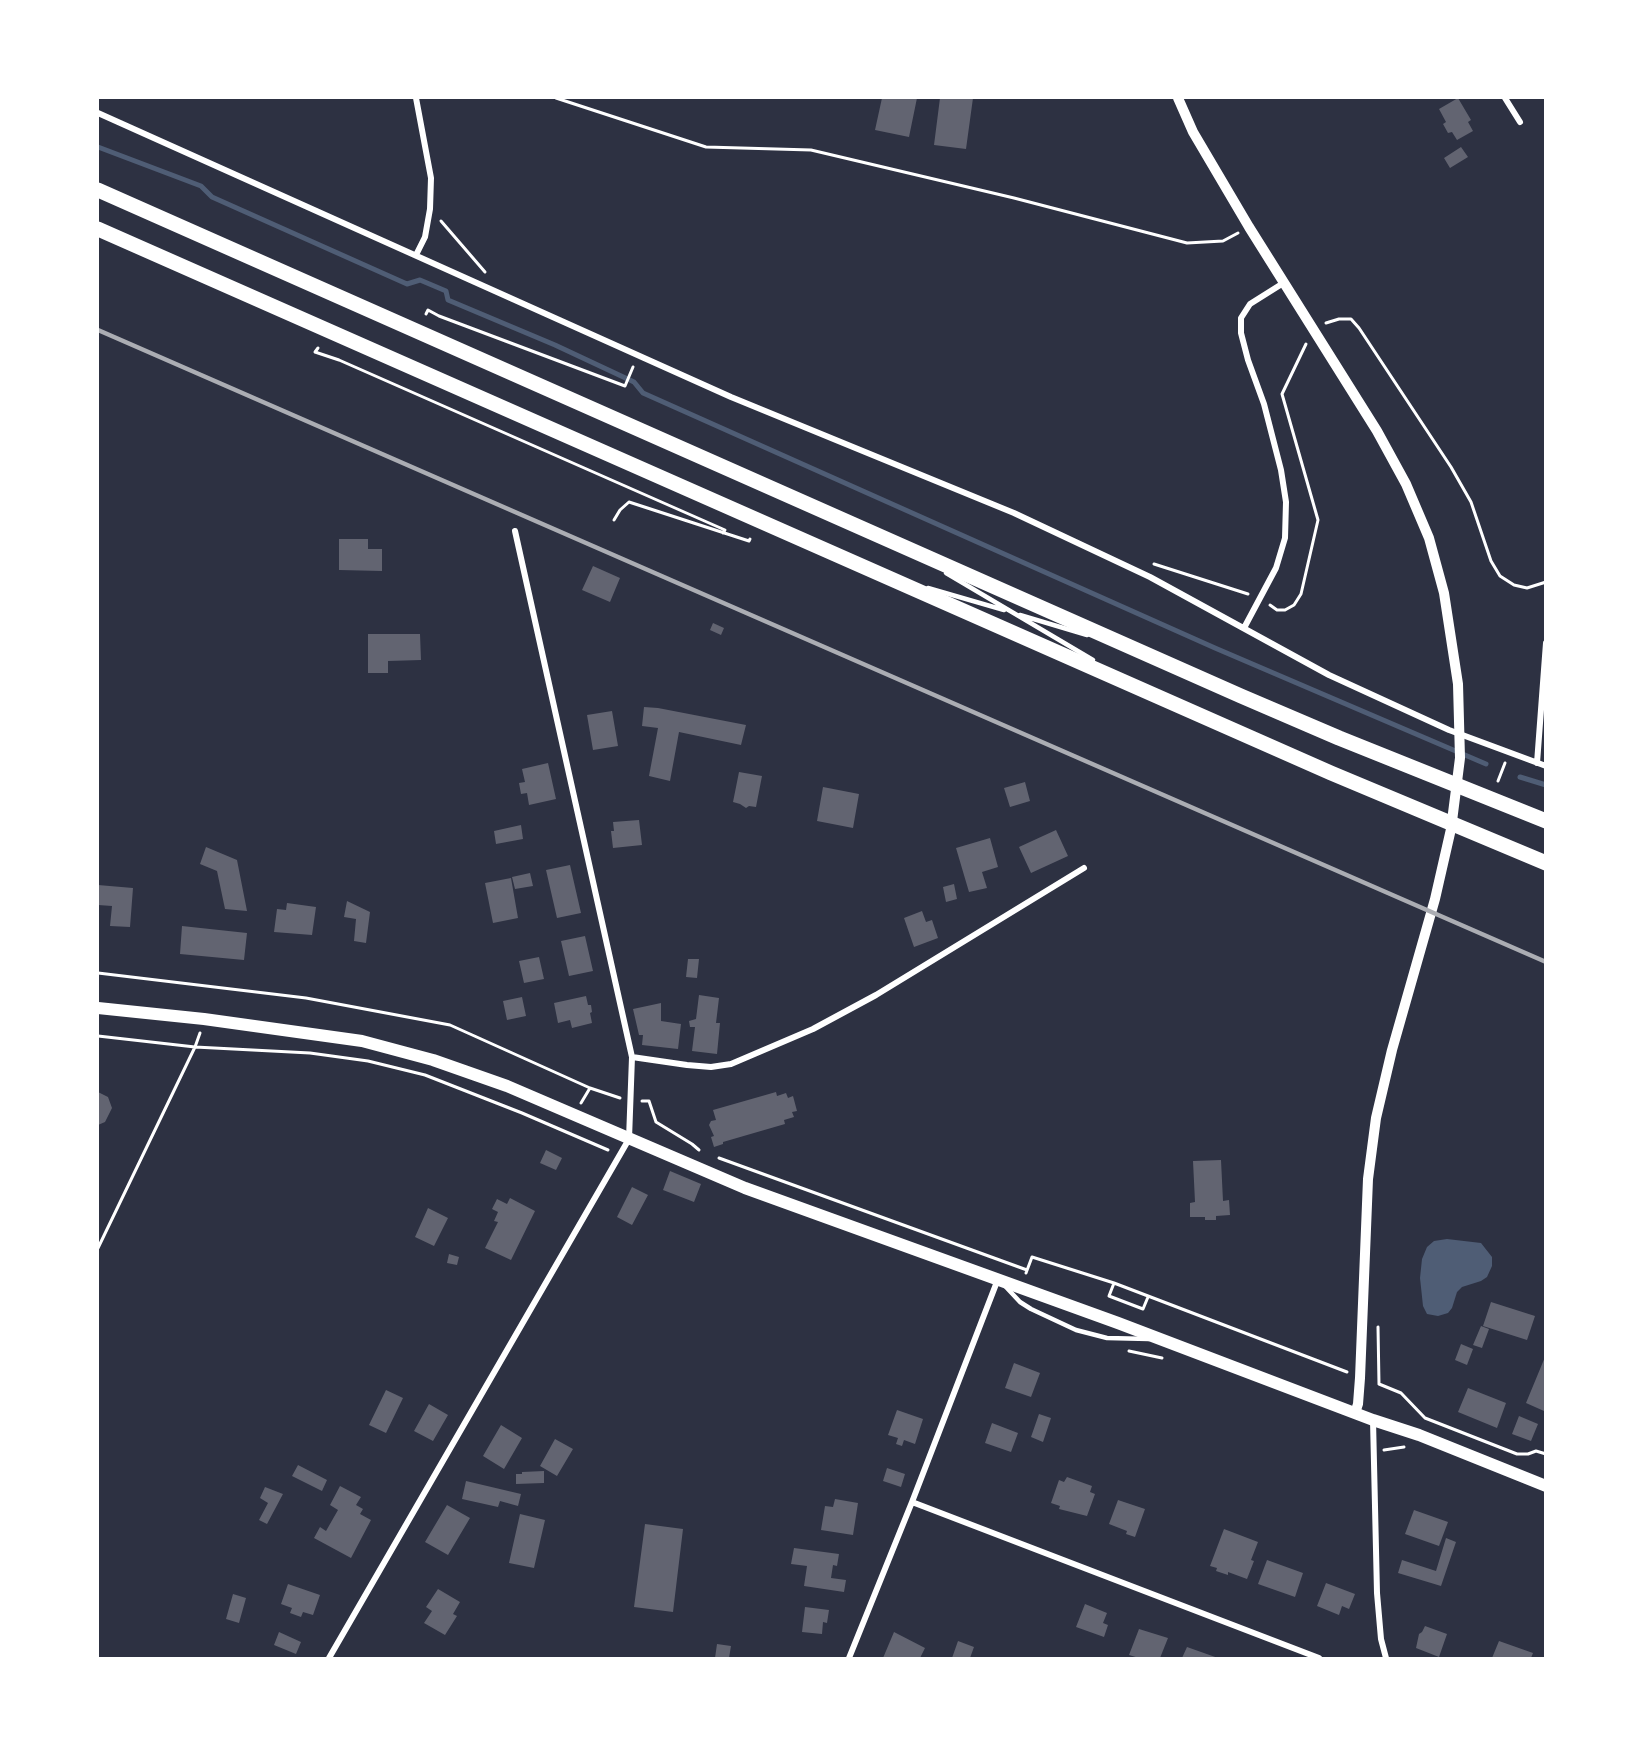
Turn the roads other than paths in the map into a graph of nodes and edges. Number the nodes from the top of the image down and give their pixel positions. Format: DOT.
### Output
graph roads {
  1 [pos="416,98"];
  2 [pos="1178,98"];
  3 [pos="1505,98"];
  4 [pos="98,113"];
  5 [pos="1520,122"];
  6 [pos="98,190"];
  7 [pos="98,229"];
  8 [pos="416,255"];
  9 [pos="1285,282"];
  10 [pos="515,531"];
  11 [pos="884,536"];
  12 [pos="871,571"];
  13 [pos="1012,612"];
  14 [pos="1245,628"];
  15 [pos="1545,643"];
  16 [pos="1153,655"];
  17 [pos="1139,688"];
  18 [pos="1537,764"];
  19 [pos="1545,766"];
  20 [pos="1545,821"];
  21 [pos="1545,863"];
  22 [pos="1084,868"];
  23 [pos="98,1008"];
  24 [pos="632,1057"];
  25 [pos="629,1139"];
  26 [pos="998,1279"];
  27 [pos="1161,1339"];
  28 [pos="1355,1413"];
  29 [pos="1373,1420"];
  30 [pos="1545,1486"];
  31 [pos="912,1502"];
  32 [pos="329,1659"];
  33 [pos="849,1659"];
  34 [pos="1319,1659"];
  35 [pos="1386,1659"];
  1 -- 8 [label="street"];
  2 -- 9 [label="street"];
  3 -- 5 [label="street"];
  4 -- 8 [label="street"];
  6 -- 11 [label="highway"];
  7 -- 12 [label="highway"];
  8 -- 14 [label="street"];
  9 -- 14 [label="street"];
  9 -- 28 [label="street"];
  10 -- 24 [label="street"];
  11 -- 13 [label="lane"];
  11 -- 16 [label="highway"];
  12 -- 13 [label="lane"];
  12 -- 17 [label="highway"];
  13 -- 16 [label="lane"];
  13 -- 17 [label="lane"];
  14 -- 18 [label="street"];
  15 -- 18 [label="street"];
  16 -- 20 [label="highway"];
  17 -- 21 [label="highway"];
  18 -- 19 [label="street"];
  22 -- 24 [label="street"];
  23 -- 25 [label="main road"];
  24 -- 25 [label="street"];
  25 -- 26 [label="main road"];
  25 -- 32 [label="street"];
  26 -- 27 [label="main road"];
  26 -- 27 [label="lane"];
  26 -- 31 [label="street"];
  27 -- 28 [label="main road"];
  28 -- 29 [label="main road"];
  29 -- 30 [label="main road"];
  29 -- 35 [label="street"];
  31 -- 33 [label="street"];
  31 -- 34 [label="street"];
}
